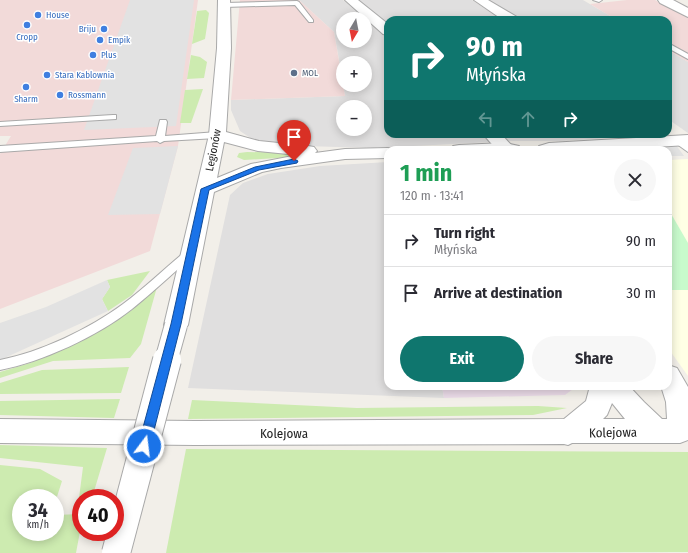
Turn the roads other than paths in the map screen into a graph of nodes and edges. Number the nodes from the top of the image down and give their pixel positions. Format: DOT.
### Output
graph roads {
  1 [pos="351,0"];
  2 [pos="480,0"];
  3 [pos="596,0"];
  4 [pos="599,0"];
  5 [pos="664,0"];
  6 [pos="225,3"];
  7 [pos="688,13"];
  8 [pos="506,16"];
  9 [pos="310,21"];
  10 [pos="384,28"];
  11 [pos="672,47"];
  12 [pos="688,57"];
  13 [pos="113,118"];
  14 [pos="163,122"];
  15 [pos="0,124"];
  16 [pos="672,130"];
  17 [pos="217,136"];
  18 [pos="496,138"];
  19 [pos="160,140"];
  20 [pos="685,142"];
  21 [pos="258,146"];
  22 [pos="505,146"];
  23 [pos="594,146"];
  24 [pos="0,149"];
  25 [pos="384,153"];
  26 [pos="346,154"];
  27 [pos="212,156"];
  28 [pos="258,168"];
  29 [pos="205,189"];
  30 [pos="192,251"];
  31 [pos="0,365"];
  32 [pos="672,380"];
  33 [pos="602,390"];
  34 [pos="618,390"];
  35 [pos="0,431"];
  36 [pos="675,431"];
  37 [pos="568,432"];
  38 [pos="116,553"];
  1 -- 10 [label="street"];
  2 -- 8 [label="street"];
  3 -- 4 [label="lane"];
  5 -- 7 [label="street"];
  6 -- 9 [label="lane"];
  6 -- 17 [label="street, Legionów"];
  11 -- 12 [label="lane"];
  13 -- 15 [label="lane"];
  14 -- 19 [label="lane"];
  16 -- 20 [label="street"];
  17 -- 19 [label="lane"];
  17 -- 21 [label="street"];
  17 -- 27 [label="street, Legionów"];
  18 -- 22 [label="street"];
  19 -- 24 [label="lane"];
  20 -- 23 [label="street"];
  21 -- 26 [label="street"];
  21 -- 27 [label="street"];
  25 -- 26 [label="street"];
  26 -- 28 [label="street"];
  27 -- 28 [label="street"];
  27 -- 29 [label="street, Legionów"];
  28 -- 29 [label="street"];
  29 -- 30 [label="street, Legionów"];
  30 -- 31 [label="lane"];
  30 -- 38 [label="street, Legionów, bridge"];
  32 -- 36 [label="street"];
  33 -- 37 [label="street, Kolejowa"];
  34 -- 36 [label="street, Kolejowa"];
  35 -- 37 [label="street, Kolejowa"];
  36 -- 37 [label="street, Kolejowa"];
}
